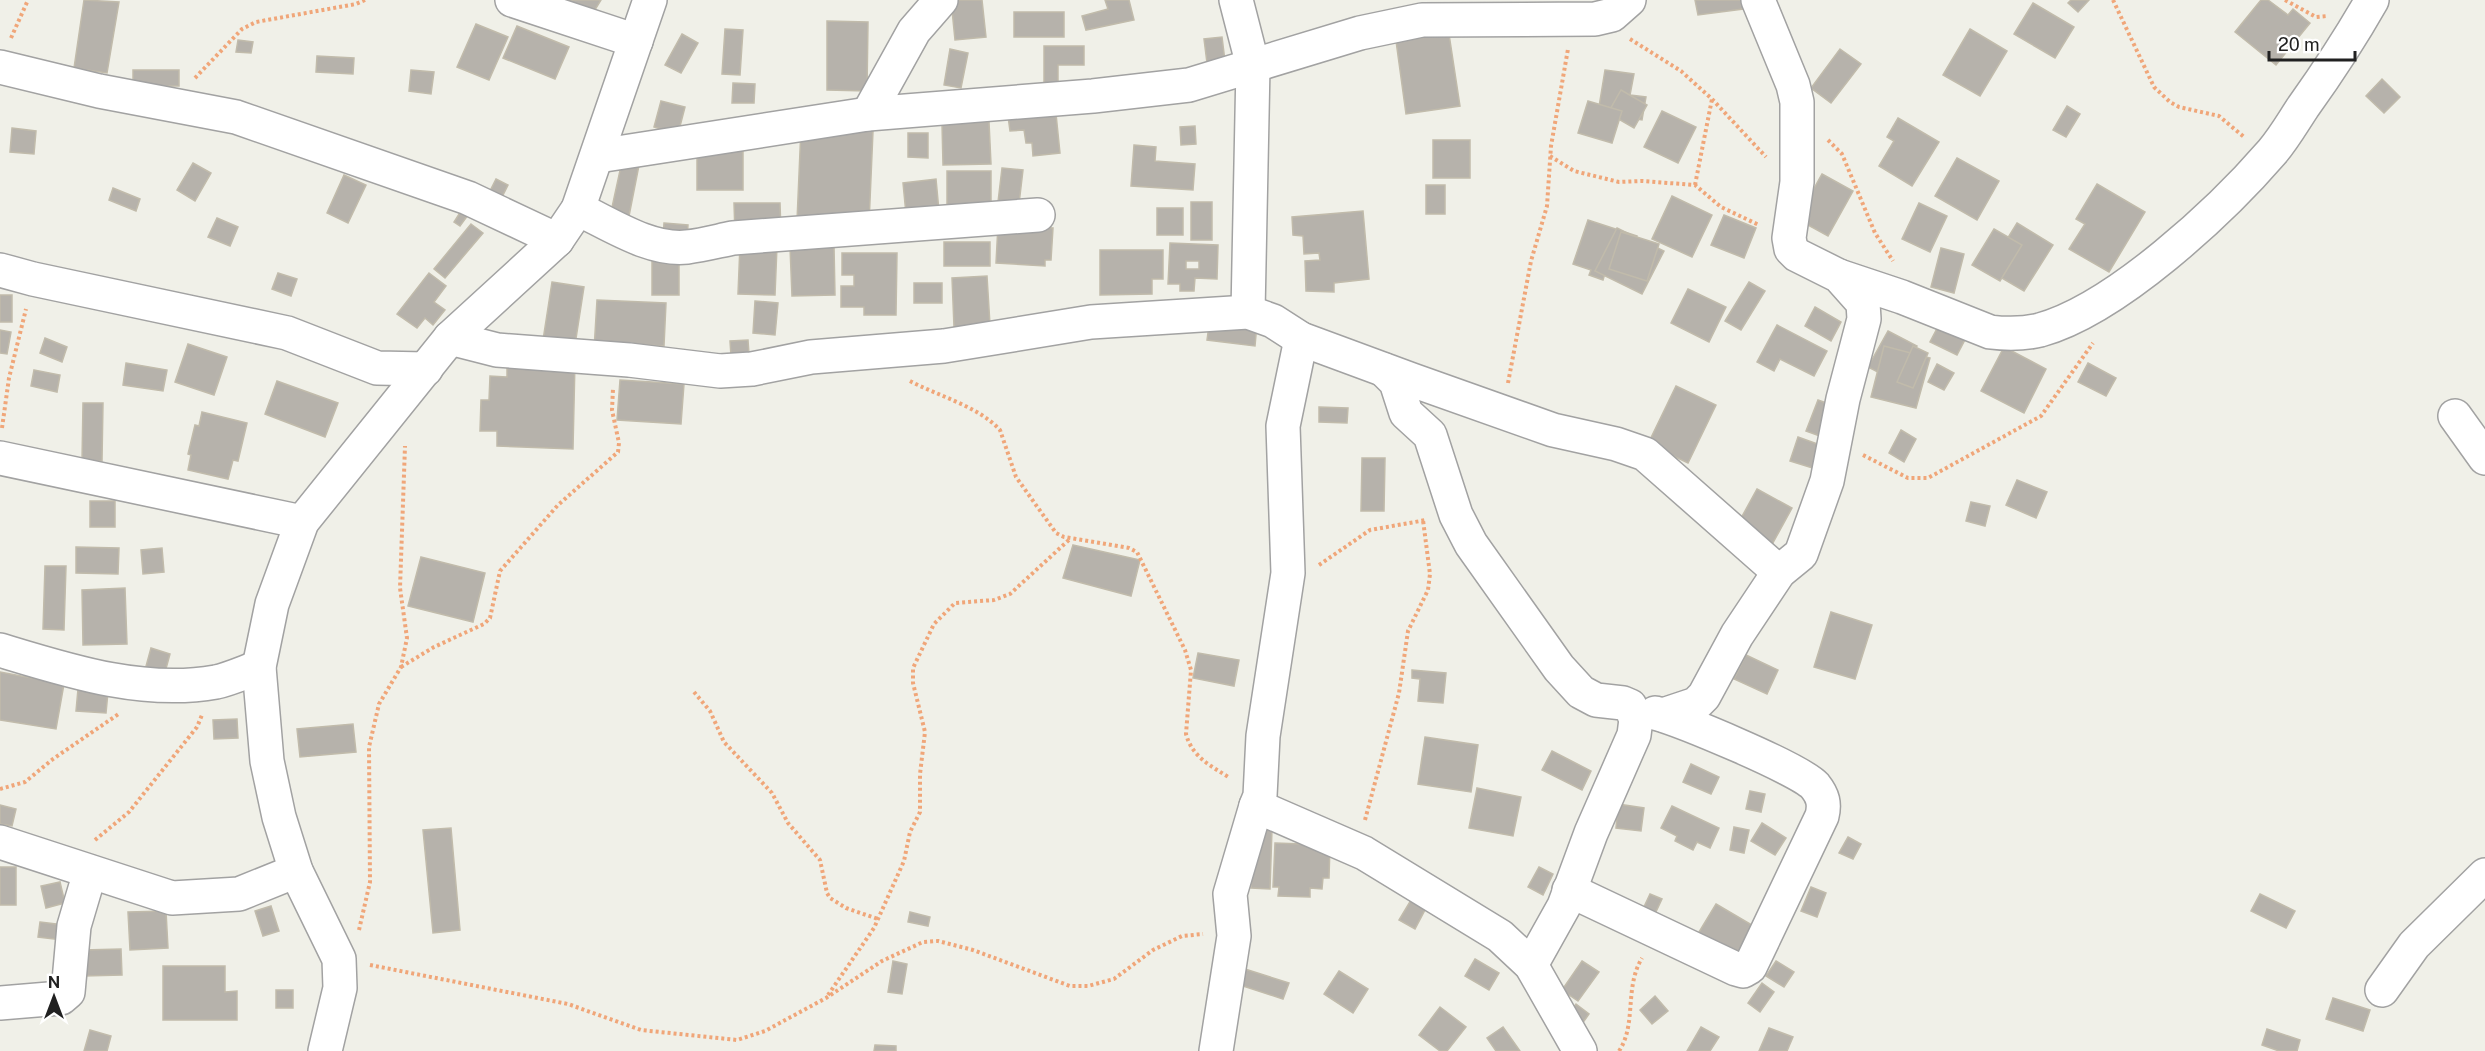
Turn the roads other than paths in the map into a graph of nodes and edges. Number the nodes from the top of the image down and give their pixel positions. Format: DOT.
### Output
graph roads {
  1 [pos="512,0"];
  2 [pos="650,0"];
  3 [pos="941,0"];
  4 [pos="1236,0"];
  5 [pos="1629,0"];
  6 [pos="1758,0"];
  7 [pos="2372,0"];
  8 [pos="1388,13"];
  9 [pos="636,41"];
  10 [pos="5,54"];
  11 [pos="1253,66"];
  12 [pos="868,114"];
  13 [pos="598,156"];
  14 [pos="578,209"];
  15 [pos="1038,215"];
  16 [pos="557,240"];
  17 [pos="0,270"];
  18 [pos="1839,276"];
  19 [pos="1248,312"];
  20 [pos="450,338"];
  21 [pos="1301,339"];
  22 [pos="426,369"];
  23 [pos="1384,370"];
  24 [pos="2455,416"];
  25 [pos="0,458"];
  26 [pos="2485,458"];
  27 [pos="302,522"];
  28 [pos="1779,572"];
  29 [pos="0,650"];
  30 [pos="259,667"];
  31 [pos="1630,706"];
  32 [pos="1663,715"];
  33 [pos="1258,801"];
  34 [pos="0,842"];
  35 [pos="296,871"];
  36 [pos="90,872"];
  37 [pos="2485,875"];
  38 [pos="1569,890"];
  39 [pos="1531,965"];
  40 [pos="2382,990"];
  41 [pos="0,1003"];
  42 [pos="325,1051"];
  43 [pos="1216,1051"];
  44 [pos="1580,1051"];
  1 -- 9 [label="street"];
  2 -- 9 [label="street"];
  3 -- 12 [label="street"];
  4 -- 11 [label="street"];
  5 -- 8 [label="street"];
  6 -- 18 [label="street"];
  7 -- 18 [label="street"];
  8 -- 11 [label="street"];
  9 -- 13 [label="street"];
  10 -- 16 [label="street"];
  11 -- 12 [label="street"];
  11 -- 19 [label="street"];
  12 -- 13 [label="street"];
  13 -- 14 [label="street"];
  14 -- 15 [label="street"];
  14 -- 16 [label="street"];
  16 -- 20 [label="street"];
  17 -- 22 [label="street"];
  18 -- 28 [label="street"];
  19 -- 20 [label="street"];
  19 -- 21 [label="street"];
  20 -- 22 [label="street"];
  21 -- 23 [label="street"];
  21 -- 33 [label="street"];
  22 -- 27 [label="street"];
  23 -- 28 [label="street"];
  23 -- 31 [label="street"];
  24 -- 26 [label="street"];
  25 -- 27 [label="street"];
  27 -- 30 [label="street"];
  28 -- 32 [label="street"];
  29 -- 30 [label="street"];
  30 -- 35 [label="street"];
  31 -- 32 [label="street"];
  31 -- 38 [label="street"];
  32 -- 38 [label="street"];
  33 -- 39 [label="street"];
  33 -- 43 [label="street"];
  34 -- 36 [label="street"];
  35 -- 36 [label="street"];
  35 -- 42 [label="street"];
  36 -- 41 [label="street"];
  37 -- 40 [label="street"];
  38 -- 39 [label="street"];
  39 -- 44 [label="street"];
}
